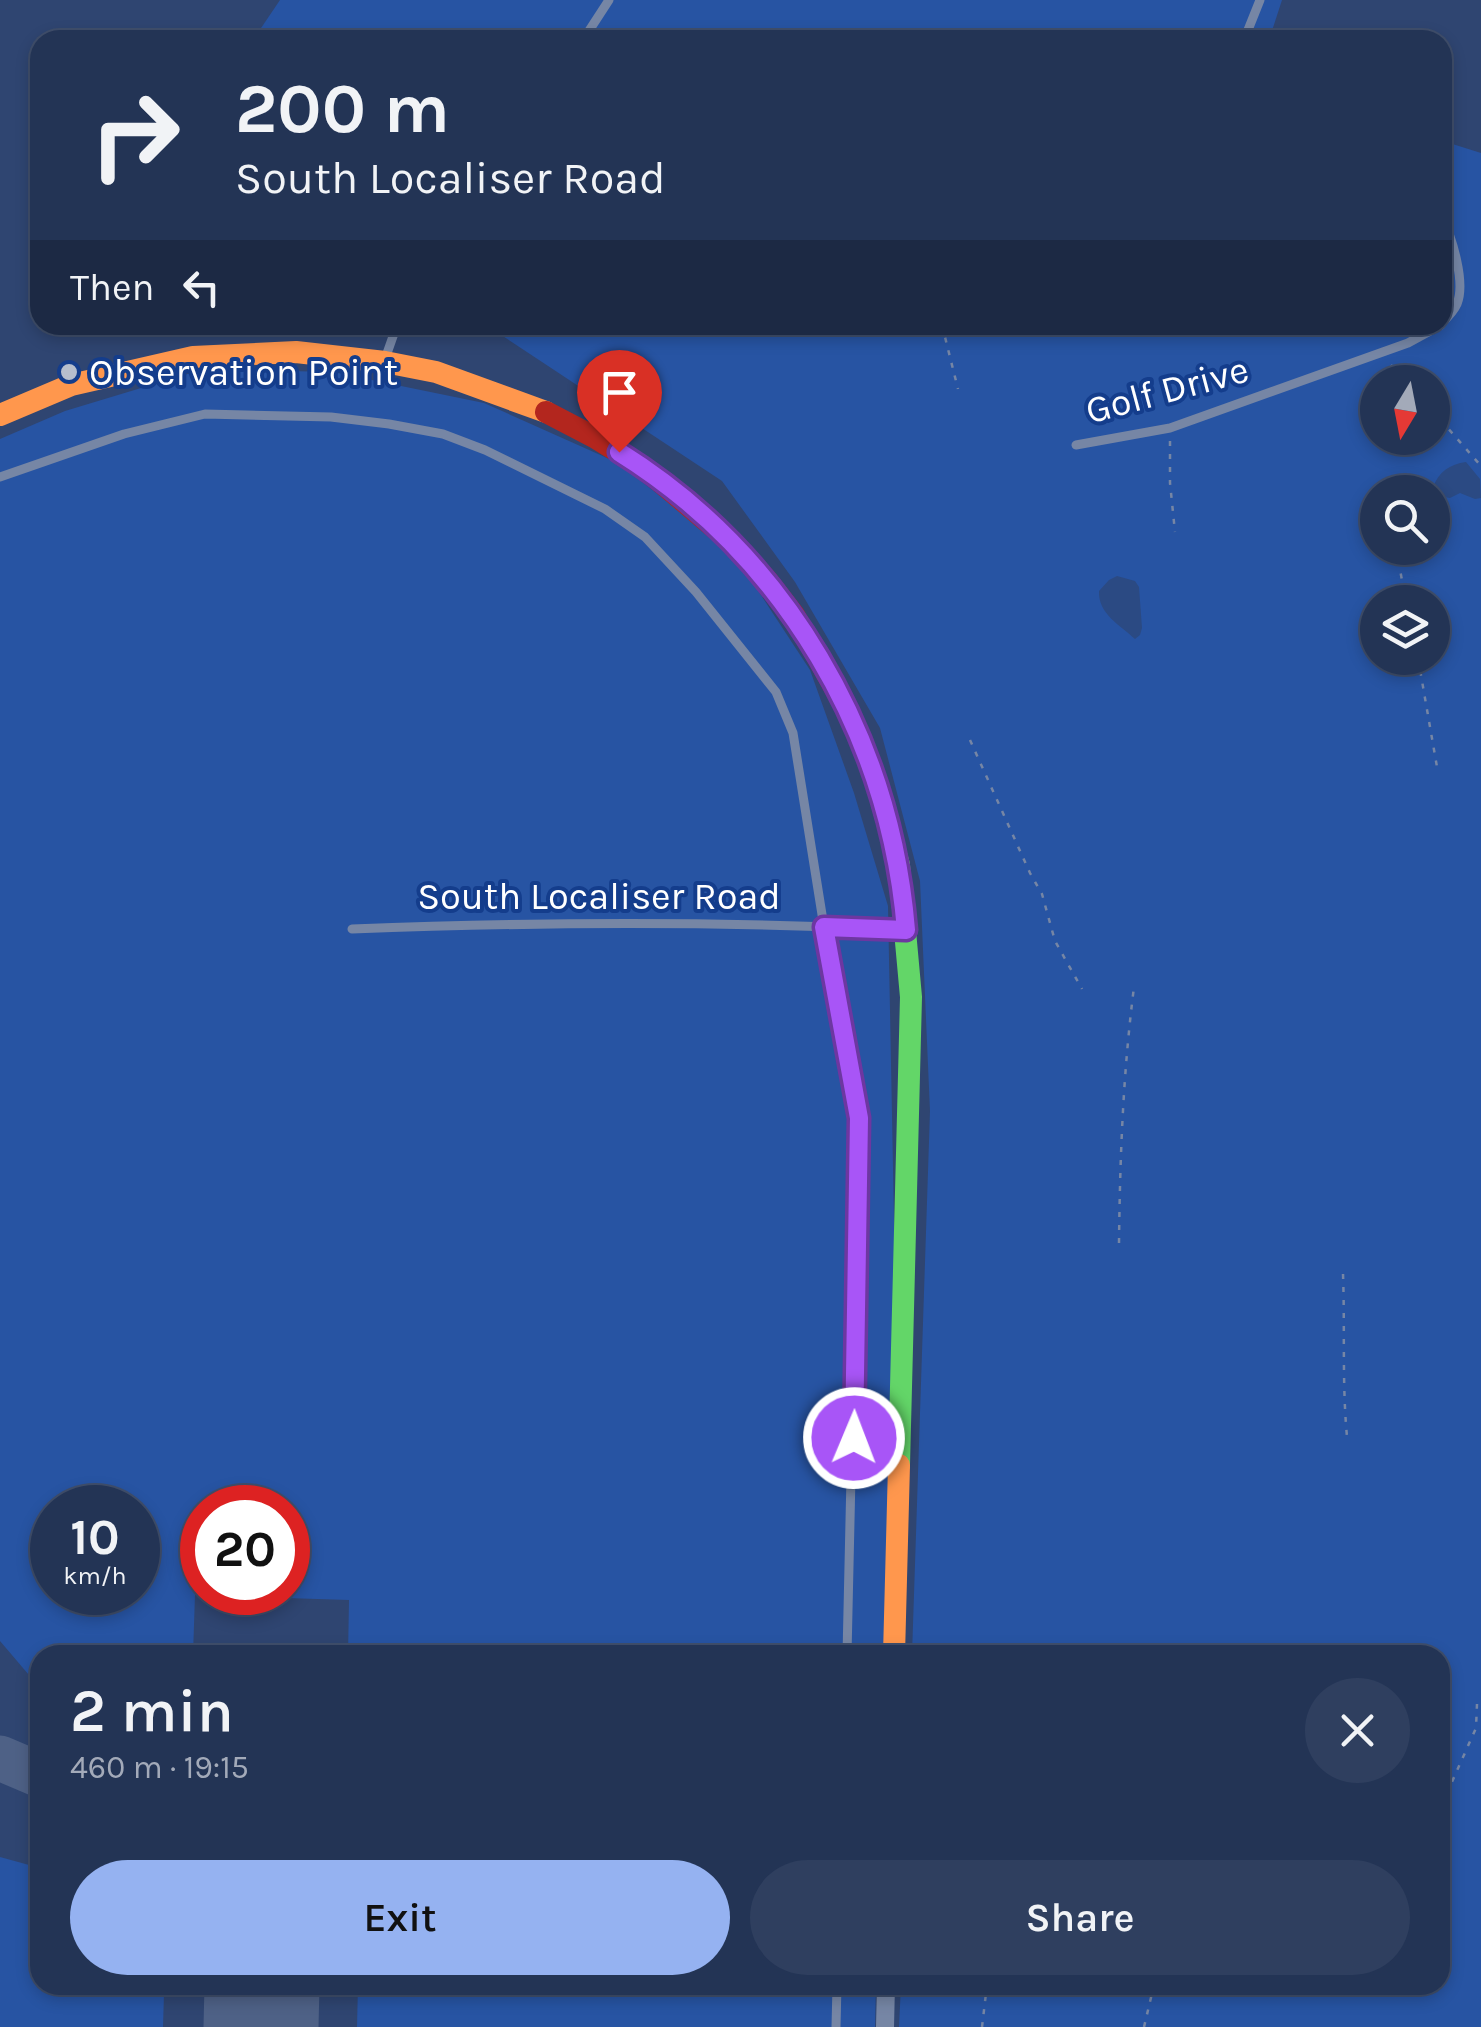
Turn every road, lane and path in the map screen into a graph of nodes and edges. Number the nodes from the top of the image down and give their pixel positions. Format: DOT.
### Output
graph roads {
  1 [pos="609,0"];
  2 [pos="1260,0"];
  3 [pos="590,30"];
  4 [pos="1248,30"];
  5 [pos="1452,240"];
  6 [pos="1452,312"];
  7 [pos="394,335"];
  8 [pos="944,335"];
  9 [pos="1422,335"];
  10 [pos="1381,352"];
  11 [pos="385,362"];
  12 [pos="1392,365"];
  13 [pos="1166,375"];
  14 [pos="958,389"];
  15 [pos="0,415"];
  16 [pos="1170,428"];
  17 [pos="1450,431"];
  18 [pos="1076,445"];
  19 [pos="1481,466"];
  20 [pos="0,477"];
  21 [pos="1176,532"];
  22 [pos="1421,675"];
  23 [pos="970,740"];
  24 [pos="1437,767"];
  25 [pos="824,927"];
  26 [pos="352,928"];
  27 [pos="906,930"];
  28 [pos="1134,988"];
  29 [pos="1082,989"];
  30 [pos="1120,1243"];
  31 [pos="1343,1274"];
  32 [pos="1347,1438"];
  33 [pos="847,1645"];
  34 [pos="894,1645"];
  35 [pos="1477,1704"];
  36 [pos="1450,1786"];
  37 [pos="837,1995"];
  38 [pos="886,1995"];
  39 [pos="986,1995"];
  40 [pos="1152,1995"];
  41 [pos="836,2027"];
  42 [pos="885,2027"];
  43 [pos="982,2027"];
  44 [pos="1144,2027"];
  1 -- 3 [label="lane"];
  2 -- 4 [label="lane"];
  5 -- 6 [label="lane, Golf Drive"];
  7 -- 11 [label="lane"];
  8 -- 14 [label="path"];
  9 -- 10 [label="lane, Golf Drive"];
  10 -- 12 [label="path"];
  10 -- 16 [label="lane, Golf Drive"];
  11 -- 15 [label="street"];
  11 -- 27 [label="street"];
  13 -- 16 [label="path"];
  16 -- 18 [label="lane, Golf Drive"];
  16 -- 21 [label="path"];
  17 -- 19 [label="path"];
  20 -- 25 [label="lane"];
  22 -- 24 [label="path"];
  23 -- 29 [label="path"];
  25 -- 26 [label="lane, South Localiser Road"];
  25 -- 27 [label="lane, South Localiser Road"];
  25 -- 33 [label="lane"];
  27 -- 34 [label="street"];
  28 -- 30 [label="path"];
  31 -- 32 [label="path"];
  35 -- 36 [label="path"];
  37 -- 41 [label="lane"];
  38 -- 42 [label="street"];
  39 -- 43 [label="path"];
  40 -- 44 [label="path"];
}
